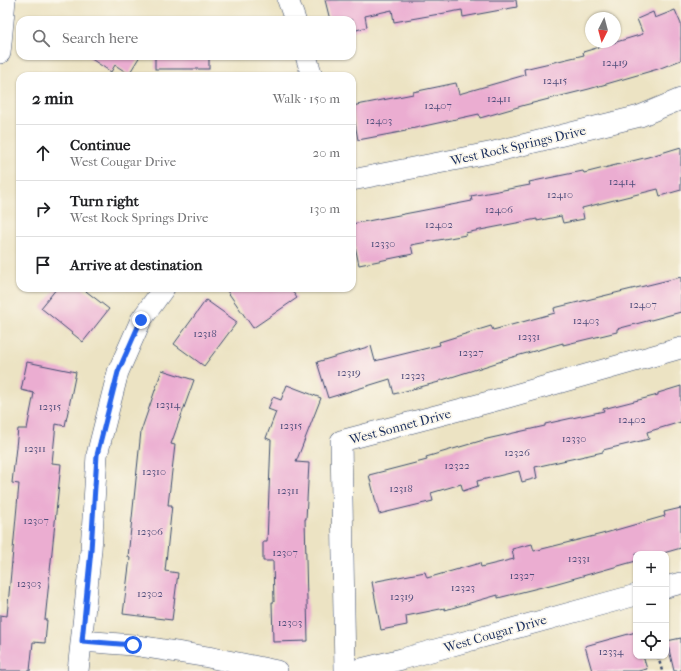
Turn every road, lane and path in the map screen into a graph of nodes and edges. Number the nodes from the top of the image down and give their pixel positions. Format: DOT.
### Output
graph roads {
  1 [pos="5,0"];
  2 [pos="288,0"];
  3 [pos="294,16"];
  4 [pos="0,53"];
  5 [pos="307,60"];
  6 [pos="311,72"];
  7 [pos="681,99"];
  8 [pos="356,179"];
  9 [pos="161,292"];
  10 [pos="681,348"];
  11 [pos="681,583"];
  12 [pos="669,586"];
  13 [pos="633,596"];
  14 [pos="82,641"];
  15 [pos="659,659"];
  16 [pos="78,671"];
  17 [pos="277,671"];
  18 [pos="345,671"];
  19 [pos="353,671"];
  20 [pos="662,671"];
  1 -- 4 [label="street"];
  2 -- 3 [label="street"];
  5 -- 6 [label="street"];
  7 -- 8 [label="street, West Rock Springs Drive"];
  9 -- 14 [label="street"];
  10 -- 18 [label="street, West Sonnet Drive"];
  11 -- 12 [label="street"];
  13 -- 19 [label="street, West Cougar Drive"];
  14 -- 16 [label="street"];
  14 -- 17 [label="street"];
  15 -- 20 [label="path"];
}
